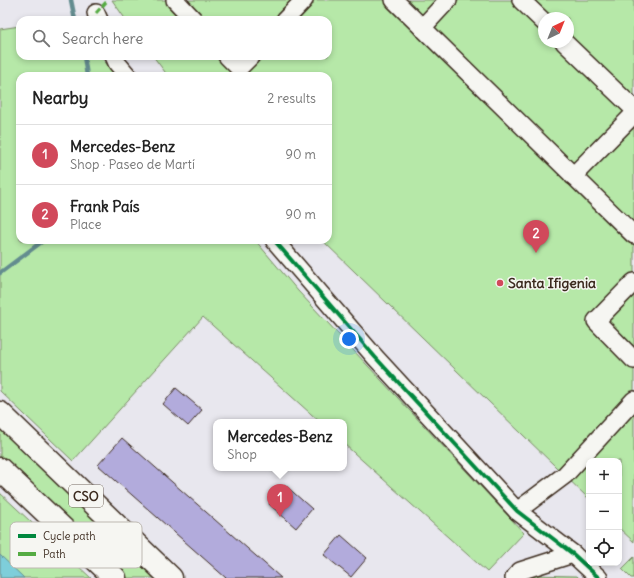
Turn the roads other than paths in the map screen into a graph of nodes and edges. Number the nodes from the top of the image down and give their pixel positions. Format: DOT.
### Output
graph roads {
  1 [pos="175,0"];
  2 [pos="304,0"];
  3 [pos="394,0"];
  4 [pos="448,0"];
  5 [pos="521,0"];
  6 [pos="190,16"];
  7 [pos="289,16"];
  8 [pos="538,16"];
  9 [pos="422,28"];
  10 [pos="570,48"];
  11 [pos="116,60"];
  12 [pos="231,60"];
  13 [pos="247,60"];
  14 [pos="125,72"];
  15 [pos="634,109"];
  16 [pos="634,114"];
  17 [pos="573,176"];
  18 [pos="634,235"];
  19 [pos="277,244"];
  20 [pos="634,282"];
  21 [pos="634,360"];
  22 [pos="634,400"];
  23 [pos="0,413"];
  24 [pos="0,469"];
  25 [pos="517,510"];
  26 [pos="56,522"];
  27 [pos="113,522"];
  28 [pos="142,550"];
  29 [pos="573,554"];
  30 [pos="104,568"];
  31 [pos="115,578"];
  32 [pos="171,578"];
  33 [pos="514,578"];
  34 [pos="599,578"];
  1 -- 6 [label="street"];
  2 -- 7 [label="street"];
  3 -- 9 [label="street"];
  4 -- 9 [label="street"];
  5 -- 8 [label="street"];
  9 -- 17 [label="street"];
  10 -- 15 [label="street"];
  11 -- 14 [label="street"];
  12 -- 13 [label="street"];
  16 -- 17 [label="street"];
  17 -- 18 [label="street"];
  19 -- 25 [label="street"];
  20 -- 21 [label="street"];
  22 -- 25 [label="street"];
  23 -- 27 [label="main road, CSO"];
  24 -- 26 [label="main road, CSO"];
  25 -- 29 [label="street"];
  28 -- 32 [label="main road, CSO"];
  29 -- 33 [label="street"];
  29 -- 34 [label="street"];
  30 -- 31 [label="main road, CSO"];
}
